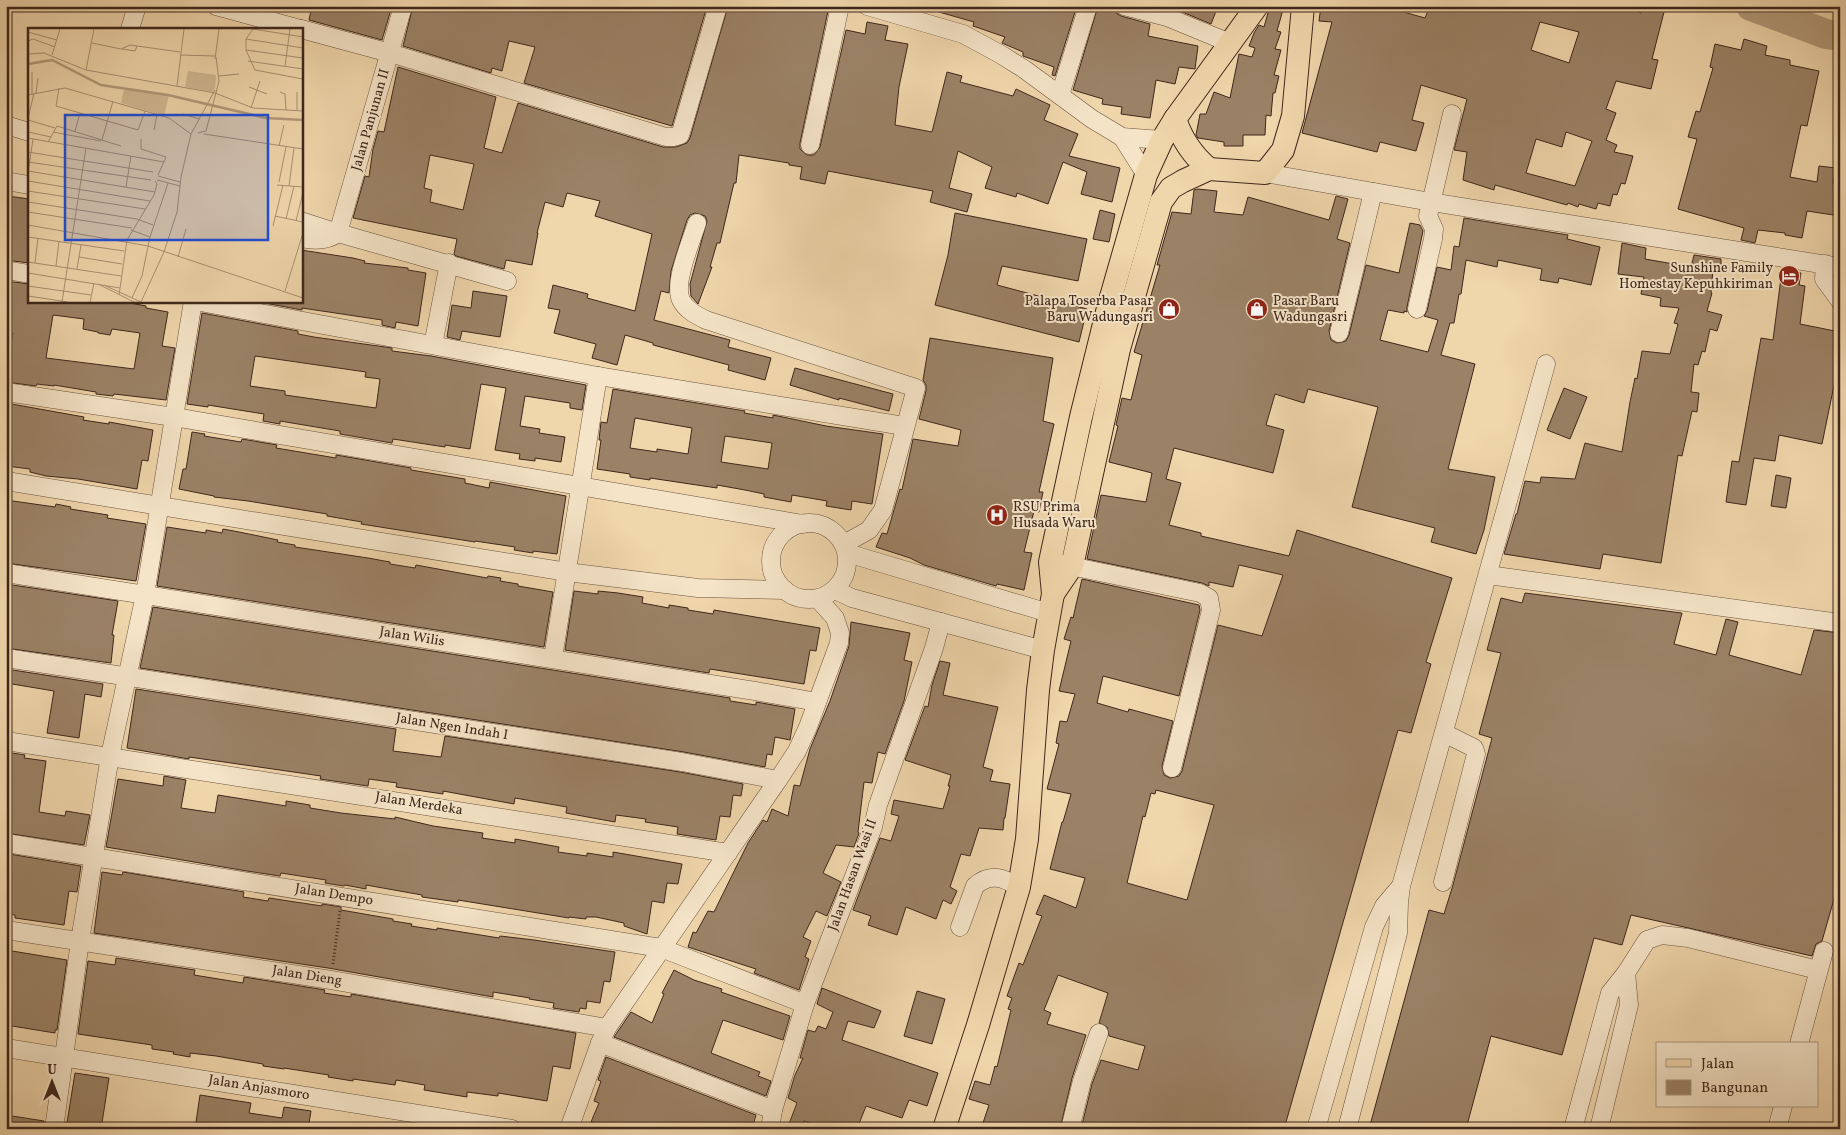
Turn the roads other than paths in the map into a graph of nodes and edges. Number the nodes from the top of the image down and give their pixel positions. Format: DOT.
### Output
graph roads {
  1 [pos="136,6"];
  2 [pos="216,6"];
  3 [pos="403,6"];
  4 [pos="718,6"];
  5 [pos="840,6"];
  6 [pos="867,6"];
  7 [pos="1088,6"];
  8 [pos="1124,6"];
  9 [pos="1257,6"];
  10 [pos="1303,6"];
  11 [pos="904,11"];
  12 [pos="130,28"];
  13 [pos="297,28"];
  14 [pos="302,29"];
  15 [pos="1230,43"];
  16 [pos="390,53"];
  17 [pos="1060,95"];
  18 [pos="1452,114"];
  19 [pos="1175,119"];
  20 [pos="6,125"];
  21 [pos="28,132"];
  22 [pos="1122,137"];
  23 [pos="1162,140"];
  24 [pos="810,145"];
  25 [pos="1283,150"];
  26 [pos="1209,170"];
  27 [pos="1265,173"];
  28 [pos="1146,175"];
  29 [pos="1301,179"];
  30 [pos="6,181"];
  31 [pos="28,185"];
  32 [pos="1373,192"];
  33 [pos="1431,202"];
  34 [pos="302,221"];
  35 [pos="697,223"];
  36 [pos="338,233"];
  37 [pos="302,238"];
  38 [pos="449,263"];
  39 [pos="1832,265"];
  40 [pos="6,270"];
  41 [pos="28,274"];
  42 [pos="507,281"];
  43 [pos="1840,301"];
  44 [pos="194,302"];
  45 [pos="199,302"];
  46 [pos="1417,309"];
  47 [pos="1339,333"];
  48 [pos="433,345"];
  49 [pos="1546,364"];
  50 [pos="598,376"];
  51 [pos="6,392"];
  52 [pos="173,418"];
  53 [pos="904,426"];
  54 [pos="6,481"];
  55 [pos="580,487"];
  56 [pos="160,505"];
  57 [pos="803,524"];
  58 [pos="845,549"];
  59 [pos="1050,562"];
  60 [pos="1072,566"];
  61 [pos="567,572"];
  62 [pos="6,573"];
  63 [pos="1488,575"];
  64 [pos="785,590"];
  65 [pos="835,590"];
  66 [pos="145,595"];
  67 [pos="818,598"];
  68 [pos="1051,604"];
  69 [pos="941,622"];
  70 [pos="1840,622"];
  71 [pos="1042,650"];
  72 [pos="6,658"];
  73 [pos="553,658"];
  74 [pos="126,677"];
  75 [pos="817,702"];
  76 [pos="1444,733"];
  77 [pos="6,741"];
  78 [pos="110,756"];
  79 [pos="1172,768"];
  80 [pos="778,780"];
  81 [pos="6,843"];
  82 [pos="728,853"];
  83 [pos="95,856"];
  84 [pos="1443,882"];
  85 [pos="1401,886"];
  86 [pos="1019,887"];
  87 [pos="960,927"];
  88 [pos="6,930"];
  89 [pos="80,941"];
  90 [pos="661,948"];
  91 [pos="1824,951"];
  92 [pos="1818,970"];
  93 [pos="1626,973"];
  94 [pos="805,1004"];
  95 [pos="1100,1033"];
  96 [pos="603,1036"];
  97 [pos="1800,1042"];
  98 [pos="6,1048"];
  99 [pos="63,1056"];
  100 [pos="1782,1108"];
  101 [pos="773,1110"];
  102 [pos="54,1129"];
  103 [pos="512,1129"];
  104 [pos="569,1129"];
  105 [pos="770,1129"];
  106 [pos="944,1129"];
  107 [pos="1070,1129"];
  108 [pos="1316,1129"];
  109 [pos="1347,1129"];
  110 [pos="1573,1129"];
  111 [pos="1599,1129"];
  112 [pos="1777,1129"];
  1 -- 12 [label="street"];
  2 -- 13 [label="street"];
  3 -- 16 [label="street, Jalan Panjunan II"];
  4 -- 16 [label="street"];
  5 -- 24 [label="street"];
  6 -- 11 [label="street"];
  7 -- 17 [label="street"];
  8 -- 15 [label="street"];
  9 -- 15 [label="main road"];
  10 -- 25 [label="main road"];
  11 -- 17 [label="street"];
  14 -- 16 [label="street"];
  15 -- 19 [label="main road"];
  16 -- 36 [label="street, Jalan Panjunan II"];
  17 -- 22 [label="street"];
  18 -- 33 [label="street"];
  19 -- 23 [label="main road"];
  19 -- 26 [label="main road"];
  20 -- 21 [label="street"];
  22 -- 23 [label="street"];
  22 -- 28 [label="street"];
  23 -- 28 [label="main road"];
  25 -- 27 [label="main road"];
  25 -- 29 [label="street"];
  26 -- 27 [label="main road"];
  26 -- 60 [label="main road"];
  27 -- 29 [label="street"];
  28 -- 59 [label="main road"];
  29 -- 32 [label="street"];
  30 -- 31 [label="street"];
  32 -- 33 [label="street"];
  32 -- 47 [label="street"];
  33 -- 39 [label="street"];
  33 -- 46 [label="street"];
  34 -- 36 [label="street"];
  35 -- 53 [label="street"];
  36 -- 37 [label="street"];
  36 -- 38 [label="street"];
  38 -- 42 [label="street"];
  38 -- 48 [label="street"];
  39 -- 43 [label="street"];
  40 -- 41 [label="street"];
  44 -- 52 [label="street"];
  45 -- 48 [label="street"];
  48 -- 50 [label="street"];
  49 -- 63 [label="street"];
  50 -- 53 [label="street"];
  50 -- 55 [label="street"];
  51 -- 52 [label="street"];
  52 -- 55 [label="street"];
  52 -- 56 [label="street"];
  53 -- 58 [label="street"];
  54 -- 56 [label="street"];
  55 -- 57 [label="street"];
  55 -- 61 [label="street"];
  56 -- 61 [label="street"];
  56 -- 66 [label="street"];
  57 -- 58 [label="street"];
  57 -- 64 [label="street"];
  58 -- 65 [label="street"];
  58 -- 68 [label="street"];
  59 -- 60 [label="street"];
  59 -- 68 [label="main road"];
  60 -- 68 [label="main road"];
  60 -- 79 [label="street"];
  61 -- 64 [label="street"];
  61 -- 73 [label="street"];
  62 -- 66 [label="street, Jalan Wilis"];
  63 -- 70 [label="street"];
  63 -- 76 [label="street"];
  64 -- 67 [label="street"];
  65 -- 67 [label="street"];
  65 -- 69 [label="street"];
  66 -- 73 [label="street, Jalan Wilis"];
  66 -- 74 [label="street"];
  67 -- 75 [label="street"];
  68 -- 71 [label="main road"];
  69 -- 71 [label="street"];
  69 -- 94 [label="street, Jalan Hasan Wasi II"];
  71 -- 86 [label="main road"];
  72 -- 74 [label="street, Jalan Ngen Indah I"];
  73 -- 75 [label="street, Jalan Wilis"];
  74 -- 78 [label="street"];
  74 -- 80 [label="street, Jalan Ngen Indah I"];
  75 -- 80 [label="street"];
  76 -- 84 [label="street"];
  76 -- 85 [label="street"];
  77 -- 78 [label="street, Jalan Merdeka"];
  78 -- 82 [label="street, Jalan Merdeka"];
  78 -- 83 [label="street"];
  80 -- 82 [label="street"];
  81 -- 83 [label="street, Jalan Dempo"];
  82 -- 90 [label="street"];
  83 -- 89 [label="street"];
  83 -- 90 [label="street, Jalan Dempo"];
  85 -- 108 [label="street"];
  85 -- 109 [label="street"];
  86 -- 87 [label="street"];
  86 -- 106 [label="main road"];
  88 -- 89 [label="street, Jalan Dieng"];
  89 -- 96 [label="street, Jalan Dieng"];
  89 -- 99 [label="street"];
  90 -- 94 [label="street, Jalan Dempo"];
  90 -- 96 [label="street"];
  91 -- 92 [label="street"];
  92 -- 93 [label="street"];
  92 -- 97 [label="street"];
  93 -- 110 [label="street"];
  93 -- 111 [label="street"];
  94 -- 101 [label="street, Jalan Hasan Wasi II"];
  95 -- 107 [label="street"];
  96 -- 101 [label="street, Jalan Dieng"];
  96 -- 104 [label="street"];
  98 -- 99 [label="street, Jalan Anjasmoro"];
  99 -- 102 [label="street"];
  99 -- 103 [label="street, Jalan Anjasmoro"];
  100 -- 112 [label="street"];
  101 -- 105 [label="street, Jalan Hasan Wasi II"];
}
